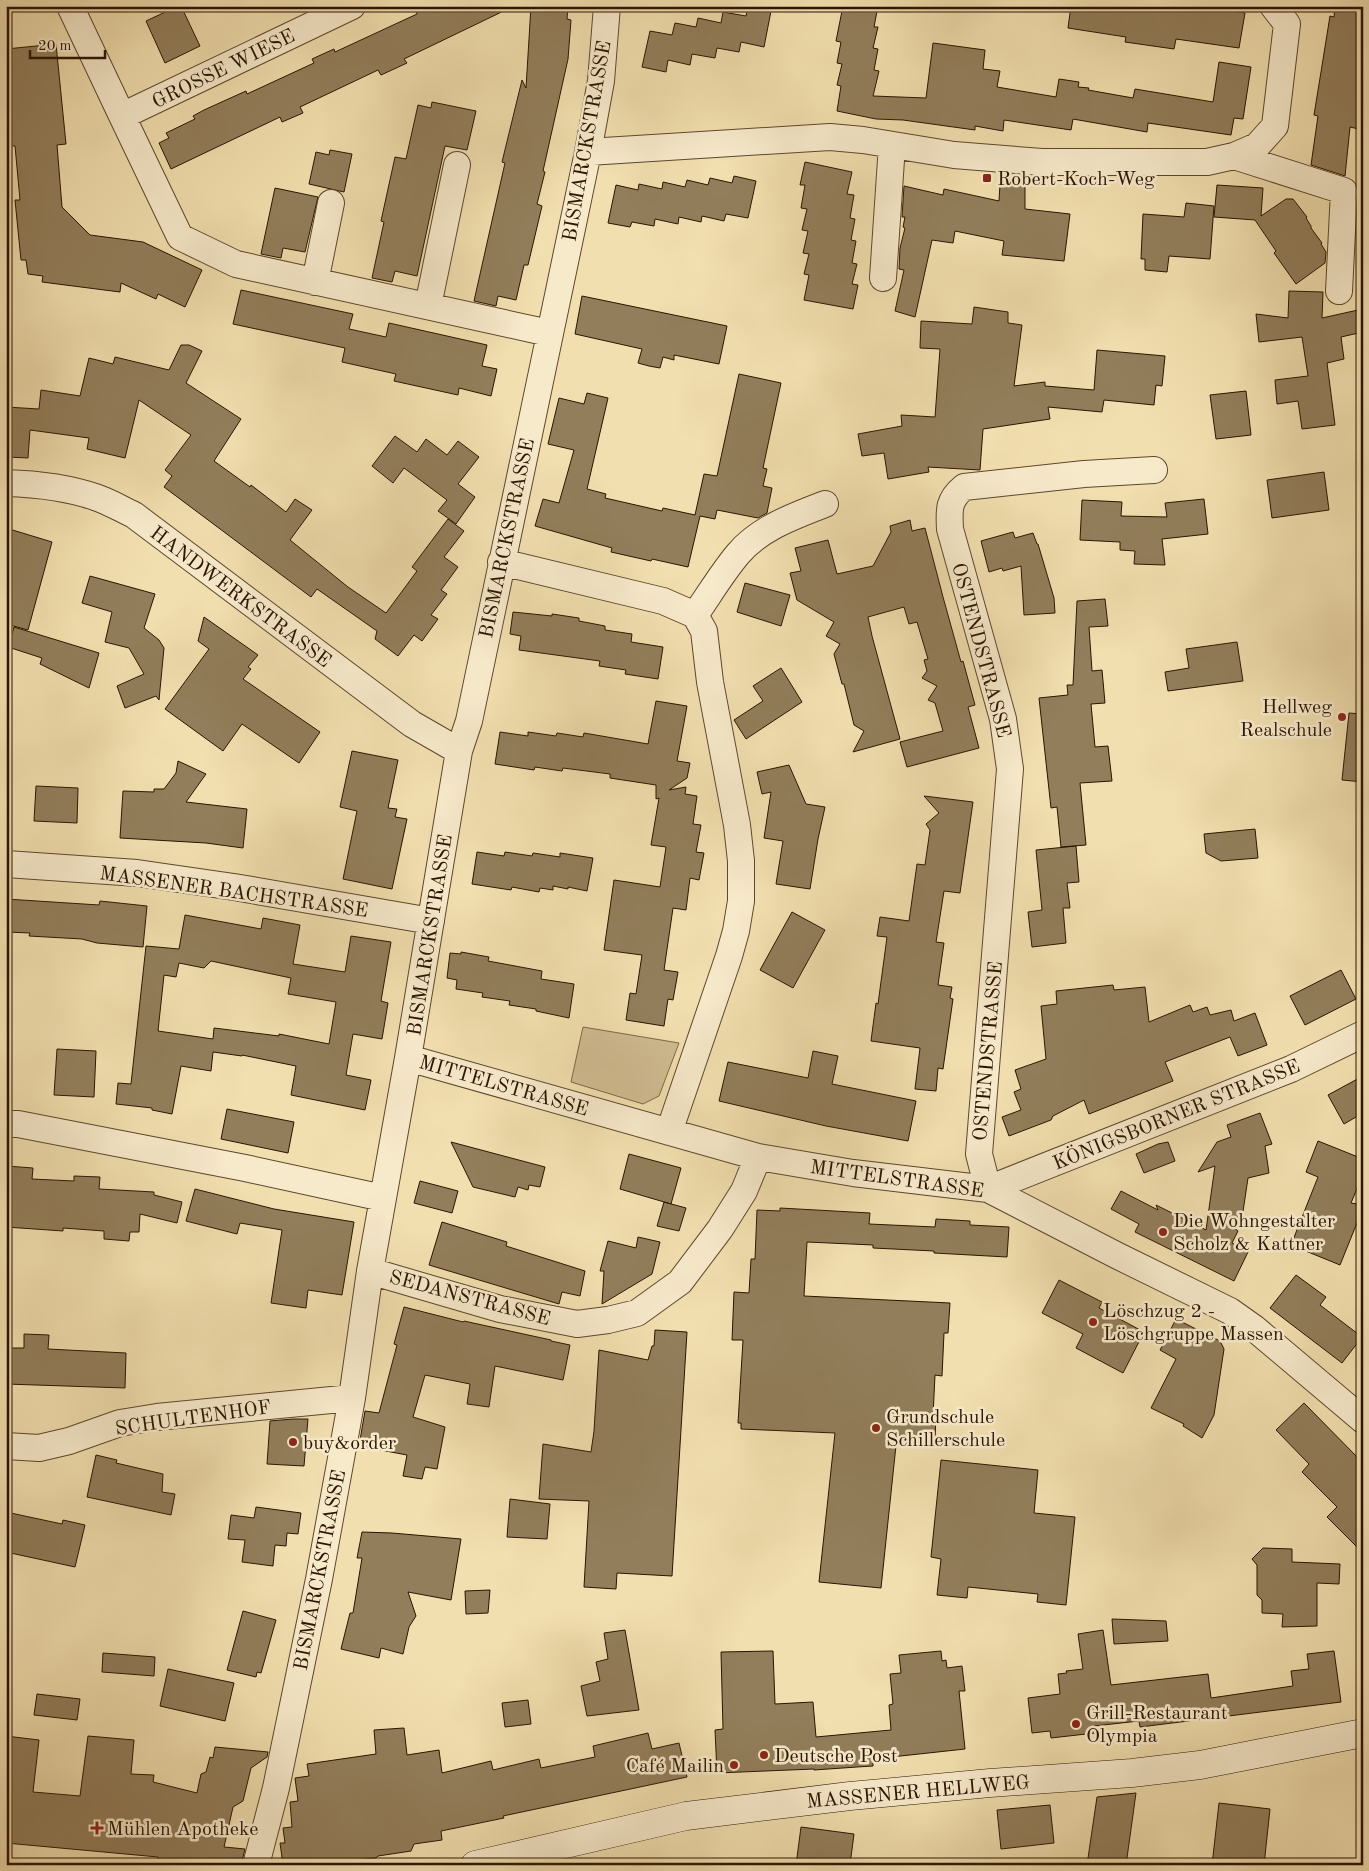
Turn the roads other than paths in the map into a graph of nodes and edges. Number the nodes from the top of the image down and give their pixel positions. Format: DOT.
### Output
graph roads {
  1 [pos="70,6"];
  2 [pos="352,6"];
  3 [pos="607,6"];
  4 [pos="1286,12"];
  5 [pos="122,116"];
  6 [pos="892,145"];
  7 [pos="588,152"];
  8 [pos="1234,156"];
  9 [pos="457,164"];
  10 [pos="331,203"];
  11 [pos="883,278"];
  12 [pos="315,282"];
  13 [pos="1339,292"];
  14 [pos="428,306"];
  15 [pos="549,333"];
  16 [pos="1154,470"];
  17 [pos="6,483"];
  18 [pos="825,504"];
  19 [pos="501,562"];
  20 [pos="695,615"];
  21 [pos="459,751"];
  22 [pos="6,864"];
  23 [pos="431,922"];
  24 [pos="1363,1034"];
  25 [pos="408,1058"];
  26 [pos="6,1124"];
  27 [pos="669,1132"];
  28 [pos="758,1157"];
  29 [pos="988,1189"];
  30 [pos="383,1198"];
  31 [pos="370,1271"];
  32 [pos="352,1398"];
  33 [pos="1363,1420"];
  34 [pos="6,1446"];
  35 [pos="1363,1732"];
  36 [pos="256,1865"];
  37 [pos="475,1865"];
  1 -- 5 [label="street"];
  2 -- 5 [label="street, GROSSE WIESE"];
  3 -- 7 [label="street, BISMARCKSTRASSE"];
  4 -- 8 [label="street"];
  5 -- 12 [label="street"];
  6 -- 7 [label="street"];
  6 -- 8 [label="street"];
  6 -- 11 [label="street"];
  7 -- 15 [label="street, BISMARCKSTRASSE"];
  8 -- 13 [label="street"];
  9 -- 14 [label="street"];
  10 -- 12 [label="street"];
  12 -- 14 [label="street"];
  14 -- 15 [label="street"];
  15 -- 19 [label="street, BISMARCKSTRASSE"];
  16 -- 29 [label="street, OSTENDSTRASSE"];
  17 -- 21 [label="street, HANDWERKSTRASSE"];
  18 -- 20 [label="street"];
  19 -- 20 [label="street"];
  19 -- 21 [label="street, BISMARCKSTRASSE"];
  20 -- 27 [label="street"];
  21 -- 23 [label="street, BISMARCKSTRASSE"];
  22 -- 23 [label="street, MASSENER BACHSTRASSE"];
  23 -- 25 [label="street, BISMARCKSTRASSE"];
  24 -- 29 [label="street, KÖNIGSBORNER STRASSE"];
  25 -- 27 [label="street, MITTELSTRASSE"];
  25 -- 30 [label="street, BISMARCKSTRASSE"];
  26 -- 30 [label="street"];
  27 -- 28 [label="street, MITTELSTRASSE"];
  28 -- 29 [label="street, MITTELSTRASSE"];
  28 -- 31 [label="street, SEDANSTRASSE"];
  29 -- 33 [label="street, MITTELSTRASSE"];
  30 -- 31 [label="street, BISMARCKSTRASSE"];
  31 -- 32 [label="street, BISMARCKSTRASSE"];
  32 -- 34 [label="street, SCHULTENHOF"];
  32 -- 36 [label="street, BISMARCKSTRASSE"];
  35 -- 37 [label="main road, MASSENER HELLWEG"];
}
